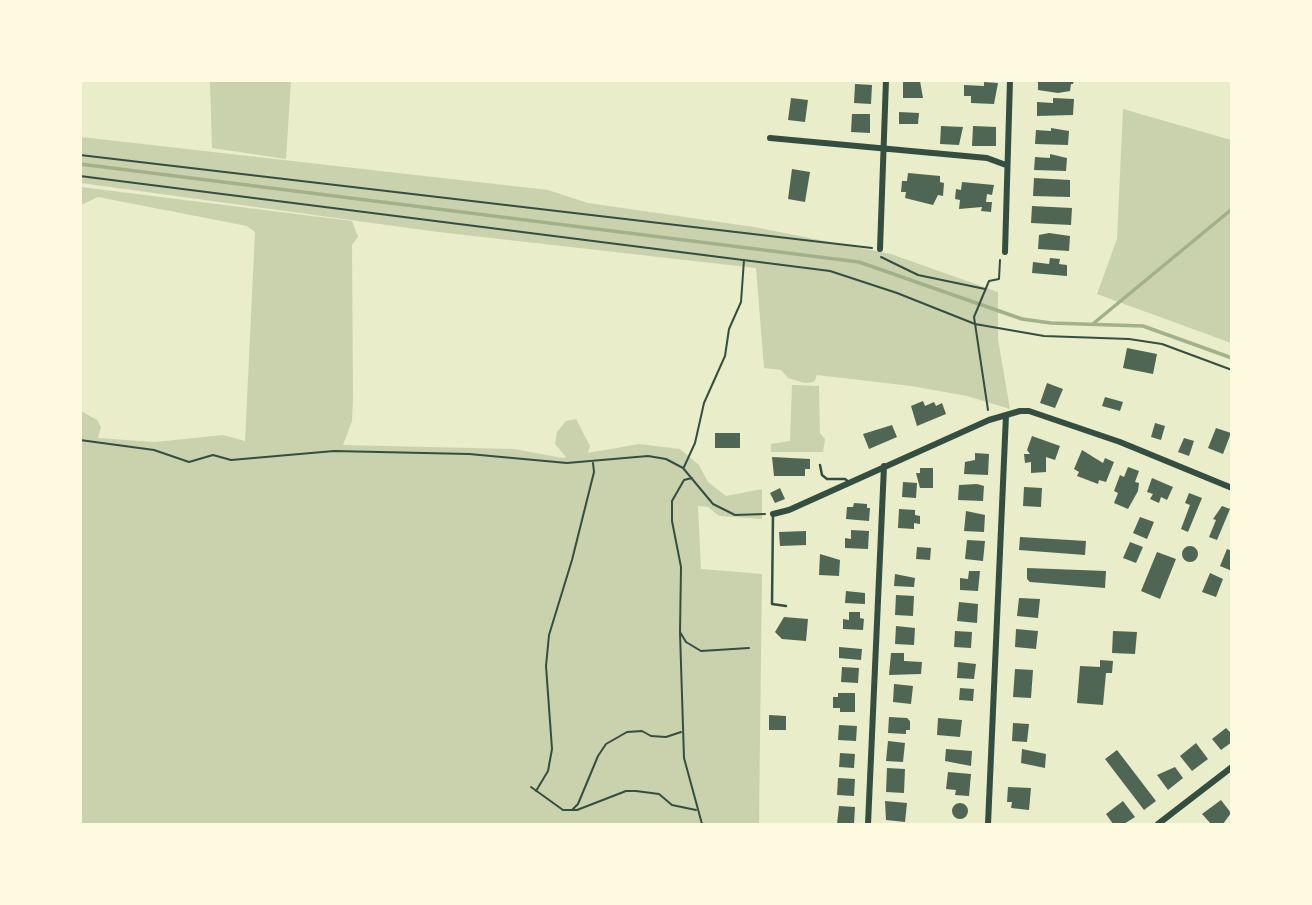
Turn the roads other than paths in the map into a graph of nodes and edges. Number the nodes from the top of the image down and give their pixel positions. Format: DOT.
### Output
graph roads {
  1 [pos="886,80"];
  2 [pos="1010,80"];
  3 [pos="770,138"];
  4 [pos="884,148"];
  5 [pos="1006,165"];
  6 [pos="880,249"];
  7 [pos="1005,252"];
  8 [pos="1006,415"];
  9 [pos="820,465"];
  10 [pos="884,466"];
  11 [pos="849,482"];
  12 [pos="1231,488"];
  13 [pos="773,514"];
  14 [pos="786,606"];
  15 [pos="1231,767"];
  16 [pos="868,824"];
  17 [pos="988,824"];
  18 [pos="1158,824"];
  1 -- 4 [label="street"];
  2 -- 5 [label="street"];
  3 -- 4 [label="street"];
  4 -- 5 [label="street"];
  4 -- 6 [label="street"];
  5 -- 7 [label="street"];
  8 -- 10 [label="street"];
  8 -- 12 [label="street"];
  8 -- 17 [label="street"];
  9 -- 11 [label="lane"];
  10 -- 11 [label="street"];
  10 -- 16 [label="street"];
  11 -- 13 [label="street"];
  13 -- 14 [label="lane"];
  15 -- 18 [label="street"];
}
